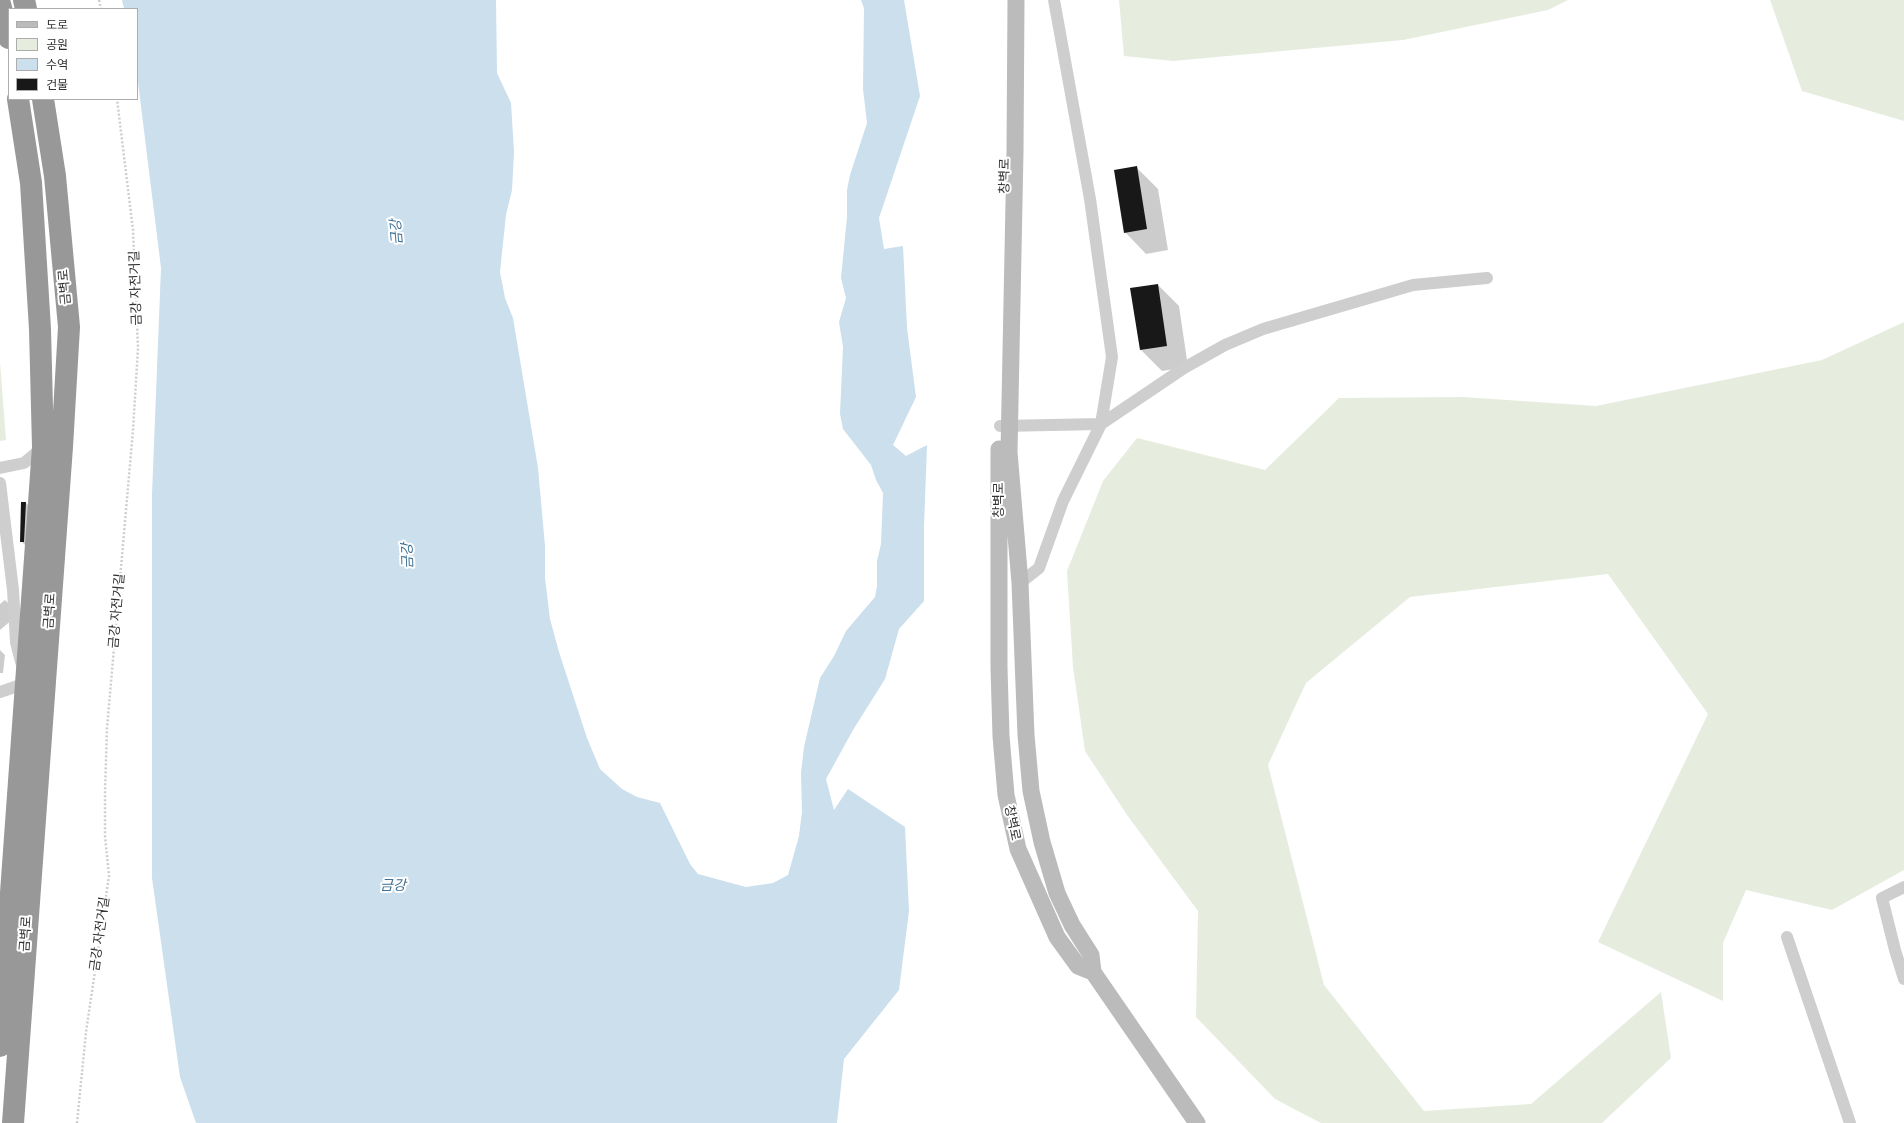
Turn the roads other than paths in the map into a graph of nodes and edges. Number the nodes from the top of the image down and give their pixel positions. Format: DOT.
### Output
graph roads {
  1 [pos="1006,0"];
  2 [pos="1016,0"];
  3 [pos="1054,0"];
  4 [pos="0,4"];
  5 [pos="8,34"];
  6 [pos="18,100"];
  7 [pos="42,100"];
  8 [pos="1487,278"];
  9 [pos="1101,424"];
  10 [pos="1005,425"];
  11 [pos="43,447"];
  12 [pos="0,468"];
  13 [pos="0,483"];
  14 [pos="1020,583"];
  15 [pos="26,683"];
  16 [pos="0,692"];
  17 [pos="1904,887"];
  18 [pos="1787,937"];
  19 [pos="1093,972"];
  20 [pos="1904,979"];
  21 [pos="0,1046"];
  22 [pos="1189,1115"];
  23 [pos="13,1123"];
  24 [pos="1197,1123"];
  25 [pos="1204,1123"];
  26 [pos="1850,1123"];
  1 -- 10 [label="main road, 창벽로"];
  2 -- 10 [label="main road, 창벽로"];
  3 -- 9 [label="street"];
  4 -- 5 [label="highway"];
  6 -- 11 [label="highway, 금벽로"];
  7 -- 23 [label="highway, 금벽로"];
  8 -- 9 [label="street"];
  9 -- 10 [label="street"];
  9 -- 14 [label="street"];
  10 -- 14 [label="main road, 창벽로"];
  10 -- 19 [label="main road, 창벽로"];
  11 -- 12 [label="street"];
  11 -- 15 [label="highway, 금벽로"];
  13 -- 15 [label="street"];
  14 -- 19 [label="main road, 창벽로"];
  15 -- 16 [label="street"];
  15 -- 21 [label="highway, 금벽로"];
  17 -- 20 [label="street"];
  18 -- 26 [label="street"];
  19 -- 22 [label="main road, 창벽로"];
  22 -- 24 [label="main road, 창벽로"];
  22 -- 25 [label="main road"];
}
